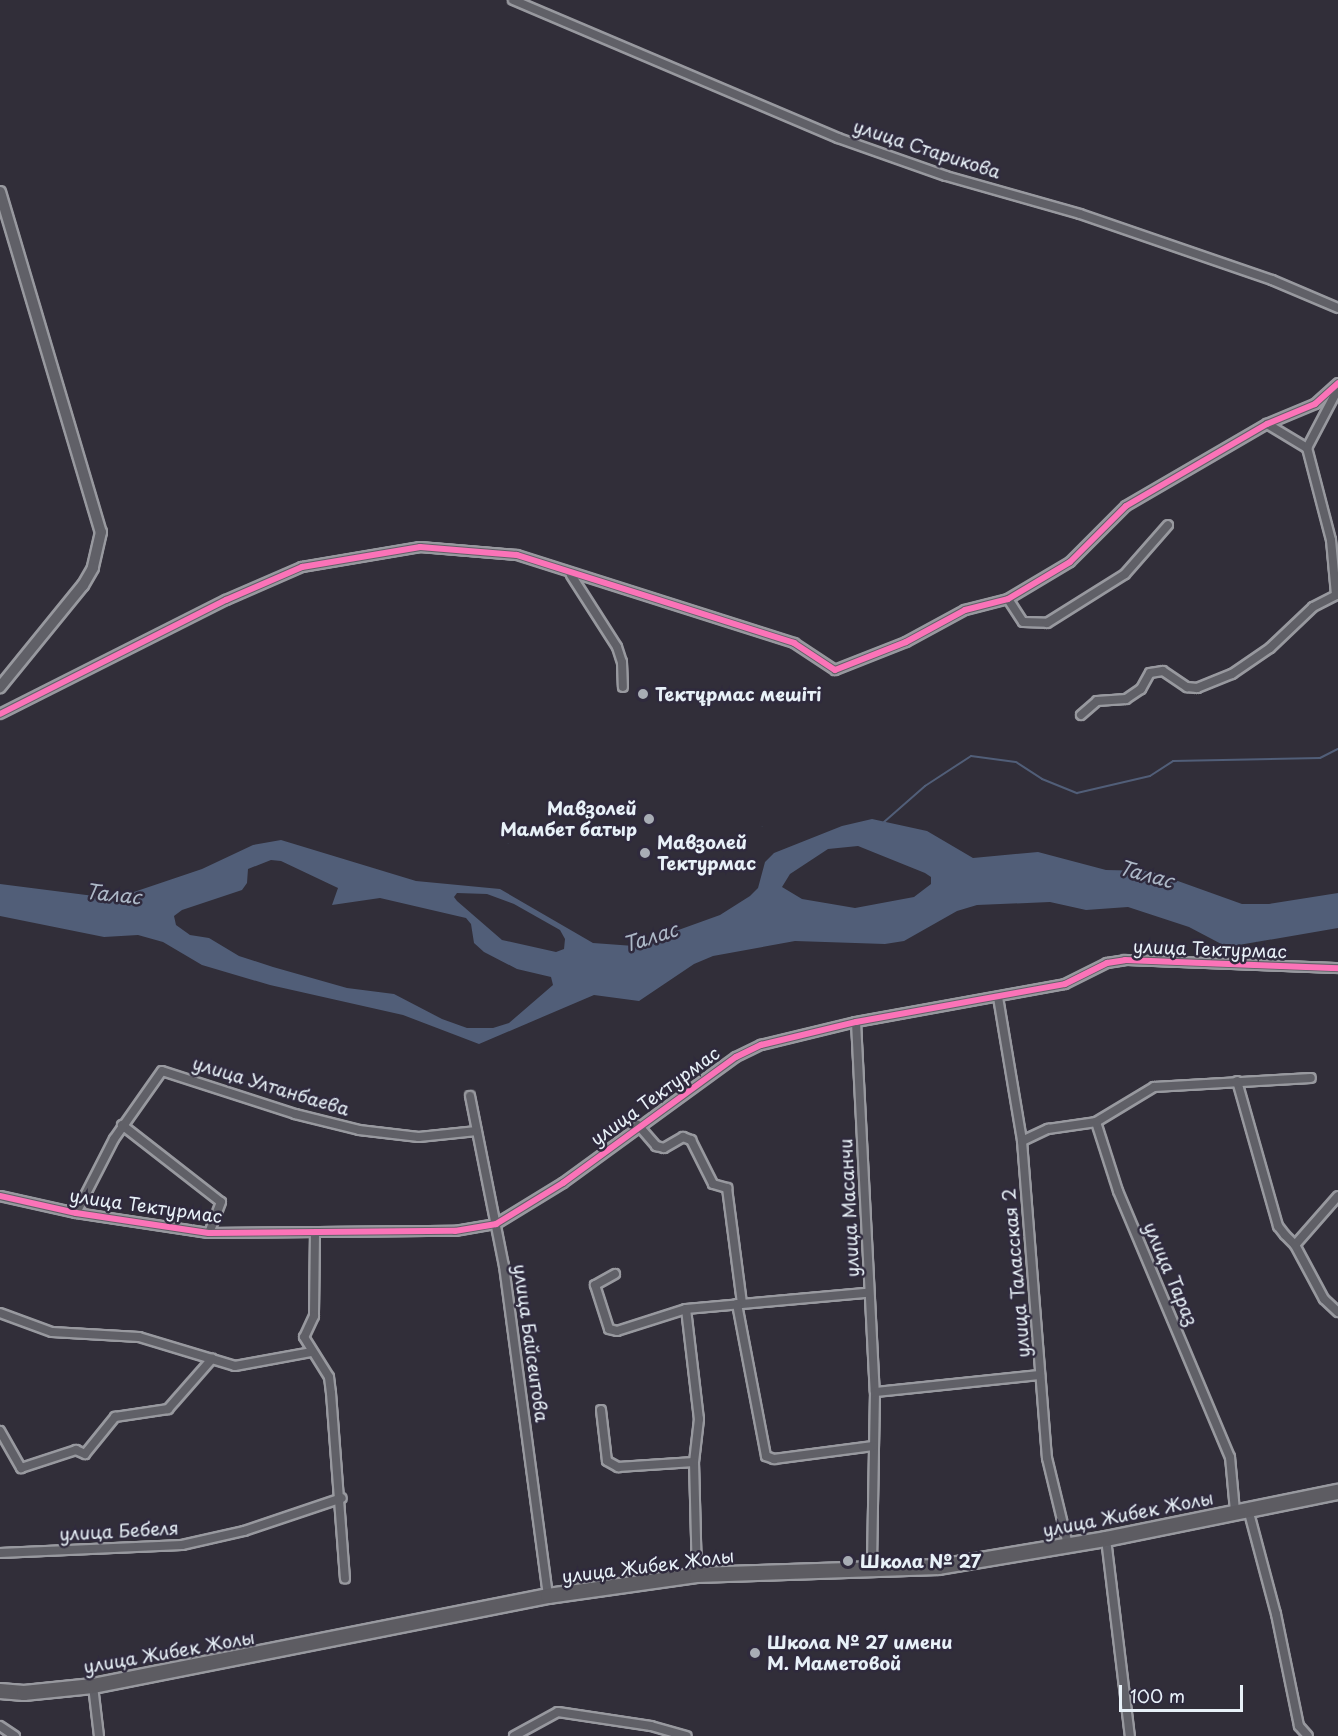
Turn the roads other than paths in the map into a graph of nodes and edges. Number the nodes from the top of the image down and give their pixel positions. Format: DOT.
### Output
graph roads {
  1 [pos="513,0"];
  2 [pos="0,192"];
  3 [pos="1338,308"];
  4 [pos="1338,383"];
  5 [pos="1338,389"];
  6 [pos="1267,424"];
  7 [pos="1307,448"];
  8 [pos="1168,525"];
  9 [pos="571,575"];
  10 [pos="1337,595"];
  11 [pos="1008,599"];
  12 [pos="0,687"];
  13 [pos="623,687"];
  14 [pos="0,714"];
  15 [pos="1081,715"];
  16 [pos="1338,968"];
  17 [pos="998,997"];
  18 [pos="856,1022"];
  19 [pos="1311,1078"];
  20 [pos="1237,1081"];
  21 [pos="470,1096"];
  22 [pos="1096,1122"];
  23 [pos="122,1125"];
  24 [pos="638,1125"];
  25 [pos="477,1131"];
  26 [pos="1022,1141"];
  27 [pos="0,1196"];
  28 [pos="1338,1196"];
  29 [pos="76,1213"];
  30 [pos="496,1224"];
  31 [pos="315,1232"];
  32 [pos="209,1233"];
  33 [pos="1295,1245"];
  34 [pos="615,1274"];
  35 [pos="867,1293"];
  36 [pos="740,1303"];
  37 [pos="686,1309"];
  38 [pos="1338,1312"];
  39 [pos="0,1313"];
  40 [pos="311,1352"];
  41 [pos="212,1359"];
  42 [pos="1040,1375"];
  43 [pos="875,1392"];
  44 [pos="601,1410"];
  45 [pos="0,1431"];
  46 [pos="873,1446"];
  47 [pos="694,1462"];
  48 [pos="1338,1492"];
  49 [pos="342,1498"];
  50 [pos="1241,1510"];
  51 [pos="1106,1539"];
  52 [pos="1068,1545"];
  53 [pos="0,1553"];
  54 [pos="872,1572"];
  55 [pos="697,1575"];
  56 [pos="345,1578"];
  57 [pos="549,1596"];
  58 [pos="93,1686"];
  59 [pos="0,1690"];
  60 [pos="0,1726"];
  61 [pos="15,1736"];
  62 [pos="99,1736"];
  63 [pos="514,1736"];
  64 [pos="687,1736"];
  65 [pos="1130,1736"];
  66 [pos="1308,1736"];
  1 -- 3 [label="street, улица Старикова"];
  2 -- 12 [label="street"];
  4 -- 6 [label="street"];
  5 -- 7 [label="street"];
  6 -- 7 [label="street"];
  6 -- 11 [label="street"];
  7 -- 10 [label="street"];
  8 -- 11 [label="street"];
  9 -- 11 [label="street"];
  9 -- 13 [label="street"];
  9 -- 14 [label="street"];
  10 -- 15 [label="street"];
  16 -- 17 [label="street, улица Тектурмас"];
  17 -- 18 [label="street, улица Тектурмас"];
  17 -- 26 [label="street, улица Таласская 2"];
  18 -- 24 [label="street, улица Тектурмас"];
  18 -- 35 [label="street, улица Масанчи"];
  19 -- 20 [label="street"];
  20 -- 22 [label="street"];
  20 -- 33 [label="street"];
  21 -- 25 [label="street, улица Байсеитова"];
  22 -- 26 [label="street"];
  22 -- 50 [label="street, улица Тараз"];
  23 -- 25 [label="street, улица Ултанбаева"];
  23 -- 29 [label="street"];
  23 -- 32 [label="street, улица Тектурмас"];
  24 -- 30 [label="street, улица Тектурмас"];
  24 -- 36 [label="street"];
  25 -- 30 [label="street, улица Байсеитова"];
  26 -- 42 [label="street, улица Таласская 2"];
  27 -- 29 [label="street, улица Тектурмас"];
  28 -- 33 [label="street"];
  29 -- 32 [label="street, улица Тектурмас"];
  30 -- 31 [label="street, улица Тектурмас"];
  30 -- 57 [label="street, улица Байсеитова"];
  31 -- 32 [label="street, улица Тектурмас"];
  31 -- 40 [label="street"];
  33 -- 38 [label="street"];
  34 -- 37 [label="street"];
  35 -- 36 [label="street"];
  35 -- 43 [label="street, улица Масанчи"];
  36 -- 37 [label="street"];
  36 -- 46 [label="street"];
  37 -- 47 [label="street"];
  39 -- 41 [label="street"];
  40 -- 41 [label="street"];
  40 -- 49 [label="street"];
  41 -- 45 [label="street"];
  42 -- 43 [label="street"];
  42 -- 52 [label="street, улица Таласская 2"];
  43 -- 46 [label="street, улица Масанчи"];
  44 -- 47 [label="street"];
  46 -- 54 [label="street, улица Масанчи"];
  47 -- 55 [label="street"];
  48 -- 50 [label="main road, улица Жибек Жолы"];
  49 -- 53 [label="street, улица Бебеля"];
  49 -- 56 [label="street"];
  50 -- 51 [label="main road, улица Жибек Жолы"];
  50 -- 66 [label="street, улица Тараз"];
  51 -- 52 [label="main road, улица Жибек Жолы"];
  51 -- 65 [label="street"];
  52 -- 54 [label="main road, улица Жибек Жолы"];
  54 -- 55 [label="main road, улица Жибек Жолы"];
  55 -- 57 [label="main road, улица Жибек Жолы"];
  57 -- 58 [label="main road, улица Жибек Жолы"];
  58 -- 59 [label="main road, улица Жибек Жолы"];
  58 -- 62 [label="street"];
  60 -- 61 [label="street"];
  63 -- 64 [label="street"];
}
